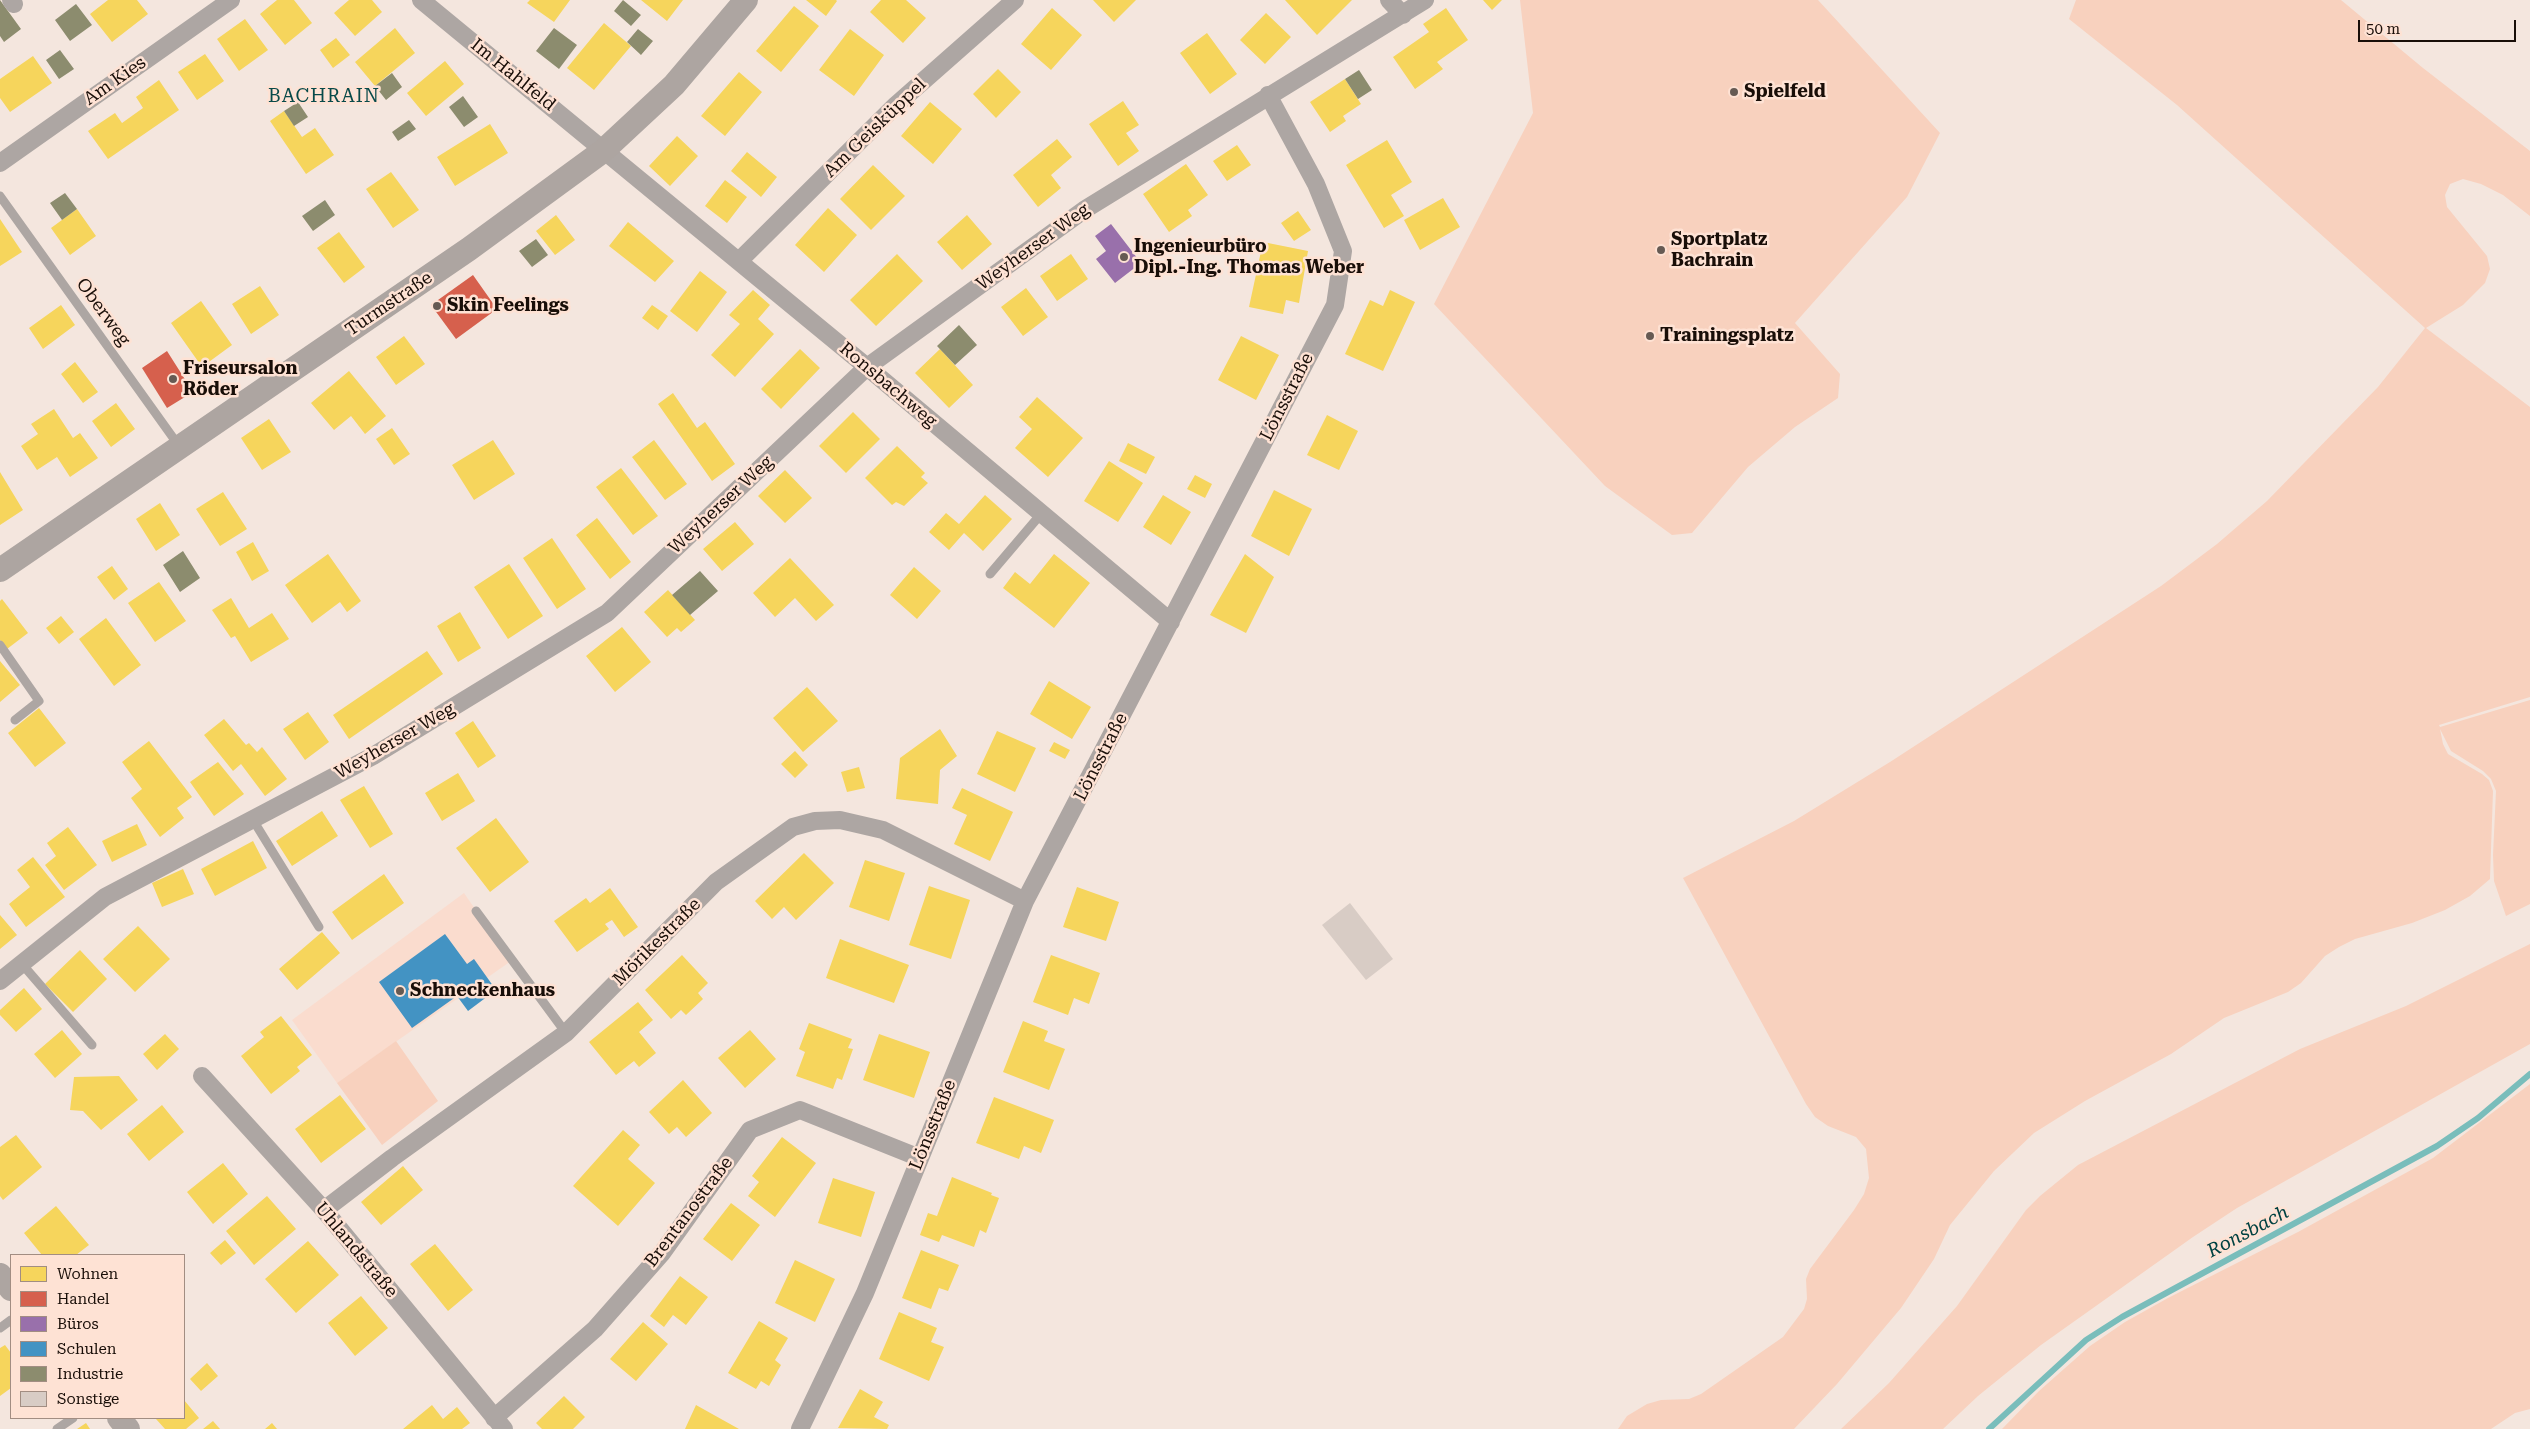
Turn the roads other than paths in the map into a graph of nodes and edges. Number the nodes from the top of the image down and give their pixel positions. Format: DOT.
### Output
graph roads {
  1 [pos="231,0"];
  2 [pos="421,0"];
  3 [pos="746,0"];
  4 [pos="1015,0"];
  5 [pos="1388,0"];
  6 [pos="1425,0"];
  7 [pos="1403,15"];
  8 [pos="1268,95"];
  9 [pos="603,151"];
  10 [pos="0,163"];
  11 [pos="0,196"];
  12 [pos="739,261"];
  13 [pos="867,367"];
  14 [pos="179,446"];
  15 [pos="1041,514"];
  16 [pos="0,570"];
  17 [pos="990,574"];
  18 [pos="1171,622"];
  19 [pos="0,645"];
  20 [pos="15,720"];
  21 [pos="253,820"];
  22 [pos="1025,901"];
  23 [pos="476,911"];
  24 [pos="319,927"];
  25 [pos="22,964"];
  26 [pos="0,981"];
  27 [pos="566,1033"];
  28 [pos="92,1045"];
  29 [pos="202,1076"];
  30 [pos="920,1158"];
  31 [pos="324,1210"];
  32 [pos="0,1276"];
  33 [pos="10,1288"];
  34 [pos="72,1419"];
  35 [pos="120,1419"];
  36 [pos="499,1424"];
  37 [pos="57,1429"];
  38 [pos="128,1429"];
  39 [pos="800,1429"];
  1 -- 10 [label="street, Am Kies"];
  2 -- 9 [label="street, Im Hahlfeld"];
  3 -- 9 [label="main road, Turmstraße"];
  4 -- 12 [label="street, Am Geisküppel"];
  5 -- 7 [label="street"];
  6 -- 7 [label="street, Weyherser Weg"];
  7 -- 8 [label="street, Weyherser Weg"];
  8 -- 13 [label="street, Weyherser Weg"];
  8 -- 18 [label="street, Lönsstraße"];
  9 -- 12 [label="street, Ronsbachweg"];
  9 -- 14 [label="main road, Turmstraße"];
  11 -- 14 [label="lane, Oberweg"];
  12 -- 13 [label="street, Ronsbachweg"];
  13 -- 15 [label="street, Ronsbachweg"];
  13 -- 21 [label="street, Weyherser Weg"];
  14 -- 16 [label="main road, Turmstraße"];
  15 -- 17 [label="lane"];
  15 -- 18 [label="street, Ronsbachweg"];
  18 -- 22 [label="street, Lönsstraße"];
  19 -- 20 [label="lane"];
  21 -- 24 [label="lane"];
  21 -- 25 [label="street, Weyherser Weg"];
  22 -- 27 [label="street, Mörikestraße"];
  22 -- 30 [label="street, Lönsstraße"];
  23 -- 27 [label="lane"];
  25 -- 26 [label="street, Weyherser Weg"];
  25 -- 28 [label="lane"];
  27 -- 31 [label="street, Mörikestraße"];
  29 -- 31 [label="street, Uhlandstraße"];
  30 -- 36 [label="street, Brentanostraße"];
  30 -- 39 [label="street, Lönsstraße"];
  31 -- 36 [label="street, Uhlandstraße"];
  32 -- 33 [label="main road"];
  34 -- 37 [label="lane"];
  35 -- 38 [label="main road"];
}
